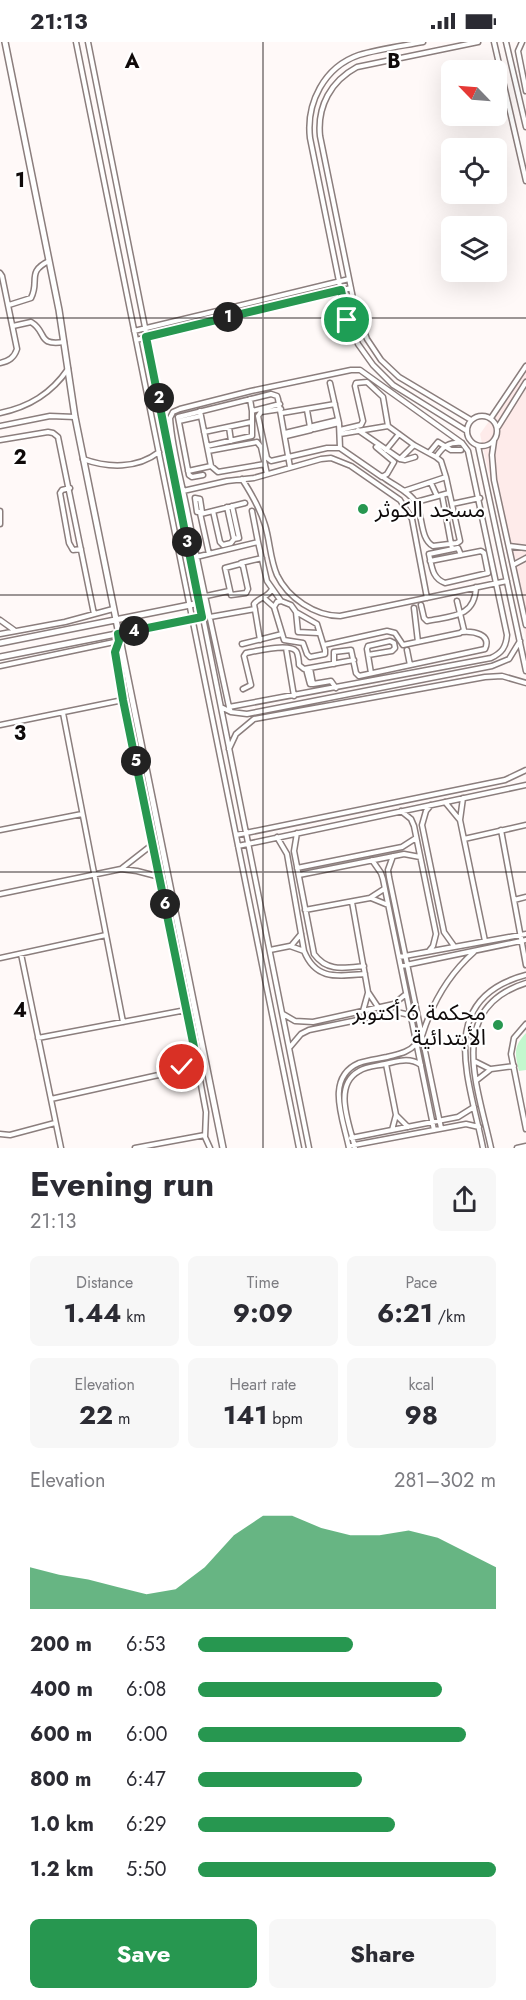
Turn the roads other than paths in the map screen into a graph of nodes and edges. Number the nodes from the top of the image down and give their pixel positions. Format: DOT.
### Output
graph roads {
  1 [pos="5,42"];
  2 [pos="76,42"];
  3 [pos="88,42"];
  4 [pos="423,42"];
  5 [pos="478,42"];
  6 [pos="494,42"];
  7 [pos="506,42"];
  8 [pos="522,42"];
  9 [pos="526,91"];
  10 [pos="526,127"];
  11 [pos="526,181"];
  12 [pos="49,261"];
  13 [pos="0,273"];
  14 [pos="349,279"];
  15 [pos="339,281"];
  16 [pos="351,288"];
  17 [pos="341,290"];
  18 [pos="8,305"];
  19 [pos="13,326"];
  20 [pos="144,328"];
  21 [pos="134,330"];
  22 [pos="146,337"];
  23 [pos="136,340"];
  24 [pos="64,342"];
  25 [pos="0,363"];
  26 [pos="526,366"];
  27 [pos="68,369"];
  28 [pos="526,382"];
  29 [pos="330,383"];
  30 [pos="250,399"];
  31 [pos="335,404"];
  32 [pos="281,409"];
  33 [pos="307,410"];
  34 [pos="252,411"];
  35 [pos="0,413"];
  36 [pos="200,413"];
  37 [pos="75,417"];
  38 [pos="491,418"];
  39 [pos="471,420"];
  40 [pos="251,422"];
  41 [pos="339,422"];
  42 [pos="0,426"];
  43 [pos="229,426"];
  44 [pos="388,426"];
  45 [pos="498,428"];
  46 [pos="358,430"];
  47 [pos="467,431"];
  48 [pos="204,432"];
  49 [pos="340,432"];
  50 [pos="285,434"];
  51 [pos="399,434"];
  52 [pos="0,440"];
  53 [pos="231,441"];
  54 [pos="494,441"];
  55 [pos="462,442"];
  56 [pos="414,445"];
  57 [pos="445,446"];
  58 [pos="478,446"];
  59 [pos="376,447"];
  60 [pos="207,448"];
  61 [pos="340,448"];
  62 [pos="386,450"];
  63 [pos="460,450"];
  64 [pos="159,452"];
  65 [pos="429,453"];
  66 [pos="289,457"];
  67 [pos="415,457"];
  68 [pos="436,457"];
  69 [pos="83,459"];
  70 [pos="400,459"];
  71 [pos="265,464"];
  72 [pos="211,466"];
  73 [pos="290,467"];
  74 [pos="188,471"];
  75 [pos="267,474"];
  76 [pos="203,475"];
  77 [pos="382,477"];
  78 [pos="446,477"];
  79 [pos="242,479"];
  80 [pos="431,483"];
  81 [pos="70,488"];
  82 [pos="183,491"];
  83 [pos="403,491"];
  84 [pos="449,493"];
  85 [pos="442,495"];
  86 [pos="437,496"];
  87 [pos="480,498"];
  88 [pos="416,502"];
  89 [pos="244,503"];
  90 [pos="452,504"];
  91 [pos="229,507"];
  92 [pos="0,511"];
  93 [pos="213,511"];
  94 [pos="252,512"];
  95 [pos="0,524"];
  96 [pos="258,542"];
  97 [pos="451,544"];
  98 [pos="509,546"];
  99 [pos="526,548"];
  100 [pos="81,549"];
  101 [pos="452,549"];
  102 [pos="209,554"];
  103 [pos="461,555"];
  104 [pos="196,557"];
  105 [pos="262,558"];
  106 [pos="526,558"];
  107 [pos="430,561"];
  108 [pos="240,564"];
  109 [pos="513,565"];
  110 [pos="507,580"];
  111 [pos="497,583"];
  112 [pos="476,587"];
  113 [pos="272,589"];
  114 [pos="229,591"];
  115 [pos="206,596"];
  116 [pos="264,598"];
  117 [pos="427,598"];
  118 [pos="281,601"];
  119 [pos="457,602"];
  120 [pos="200,603"];
  121 [pos="421,605"];
  122 [pos="189,606"];
  123 [pos="274,607"];
  124 [pos="414,608"];
  125 [pos="113,609"];
  126 [pos="255,609"];
  127 [pos="296,612"];
  128 [pos="94,614"];
  129 [pos="460,614"];
  130 [pos="202,617"];
  131 [pos="210,617"];
  132 [pos="0,620"];
  133 [pos="115,620"];
  134 [pos="192,620"];
  135 [pos="526,625"];
  136 [pos="15,631"];
  137 [pos="462,632"];
  138 [pos="318,633"];
  139 [pos="0,634"];
  140 [pos="282,634"];
  141 [pos="301,634"];
  142 [pos="119,638"];
  143 [pos="260,640"];
  144 [pos="301,641"];
  145 [pos="520,641"];
  146 [pos="418,642"];
  147 [pos="0,643"];
  148 [pos="242,644"];
  149 [pos="324,645"];
  150 [pos="286,648"];
  151 [pos="407,650"];
  152 [pos="368,656"];
  153 [pos="0,657"];
  154 [pos="354,660"];
  155 [pos="334,664"];
  156 [pos="300,665"];
  157 [pos="410,665"];
  158 [pos="0,666"];
  159 [pos="290,667"];
  160 [pos="308,668"];
  161 [pos="526,671"];
  162 [pos="371,673"];
  163 [pos="526,683"];
  164 [pos="336,688"];
  165 [pos="243,689"];
  166 [pos="294,696"];
  167 [pos="123,700"];
  168 [pos="221,707"];
  169 [pos="230,710"];
  170 [pos="253,712"];
  171 [pos="63,713"];
  172 [pos="254,720"];
  173 [pos="0,725"];
  174 [pos="229,750"];
  175 [pos="526,770"];
  176 [pos="526,785"];
  177 [pos="463,798"];
  178 [pos="444,802"];
  179 [pos="431,805"];
  180 [pos="401,811"];
  181 [pos="82,814"];
  182 [pos="460,819"];
  183 [pos="526,825"];
  184 [pos="0,830"];
  185 [pos="501,830"];
  186 [pos="297,833"];
  187 [pos="246,834"];
  188 [pos="236,836"];
  189 [pos="277,837"];
  190 [pos="416,838"];
  191 [pos="464,840"];
  192 [pos="153,844"];
  193 [pos="248,844"];
  194 [pos="238,846"];
  195 [pos="402,847"];
  196 [pos="404,854"];
  197 [pos="393,856"];
  198 [pos="420,857"];
  199 [pos="372,861"];
  200 [pos="297,868"];
  201 [pos="121,869"];
  202 [pos="94,874"];
  203 [pos="299,875"];
  204 [pos="160,877"];
  205 [pos="385,889"];
  206 [pos="435,890"];
  207 [pos="427,891"];
  208 [pos="0,894"];
  209 [pos="526,897"];
  210 [pos="370,898"];
  211 [pos="514,900"];
  212 [pos="352,902"];
  213 [pos="388,904"];
  214 [pos="305,910"];
  215 [pos="301,934"];
  216 [pos="520,934"];
  217 [pos="526,934"];
  218 [pos="106,935"];
  219 [pos="524,940"];
  220 [pos="485,941"];
  221 [pos="290,946"];
  222 [pos="454,946"];
  223 [pos="270,950"];
  224 [pos="476,950"];
  225 [pos="304,951"];
  226 [pos="429,951"];
  227 [pos="21,954"];
  228 [pos="406,956"];
  229 [pos="0,957"];
  230 [pos="399,957"];
  231 [pos="407,964"];
  232 [pos="526,965"];
  233 [pos="364,966"];
  234 [pos="400,966"];
  235 [pos="365,974"];
  236 [pos="526,975"];
  237 [pos="526,983"];
  238 [pos="368,992"];
  239 [pos="406,994"];
  240 [pos="389,1005"];
  241 [pos="379,1008"];
  242 [pos="186,1010"];
  243 [pos="363,1011"];
  244 [pos="391,1013"];
  245 [pos="282,1014"];
  246 [pos="410,1015"];
  247 [pos="123,1022"];
  248 [pos="526,1024"];
  249 [pos="422,1037"];
  250 [pos="38,1038"];
  251 [pos="417,1043"];
  252 [pos="289,1048"];
  253 [pos="403,1053"];
  254 [pos="196,1057"];
  255 [pos="404,1060"];
  256 [pos="474,1061"];
  257 [pos="386,1064"];
  258 [pos="421,1065"];
  259 [pos="514,1066"];
  260 [pos="491,1069"];
  261 [pos="477,1080"];
  262 [pos="51,1099"];
  263 [pos="474,1107"];
  264 [pos="524,1108"];
  265 [pos="396,1115"];
  266 [pos="439,1121"];
  267 [pos="433,1122"];
  268 [pos="55,1124"];
  269 [pos="408,1127"];
  270 [pos="479,1127"];
  271 [pos="441,1128"];
  272 [pos="526,1129"];
  273 [pos="392,1130"];
  274 [pos="434,1130"];
  275 [pos="0,1134"];
  276 [pos="205,1135"];
  277 [pos="350,1138"];
  278 [pos="491,1146"];
  279 [pos="526,1146"];
  280 [pos="147,1147"];
  281 [pos="349,1147"];
  282 [pos="355,1147"];
  283 [pos="61,1148"];
  284 [pos="135,1148"];
  285 [pos="210,1148"];
  286 [pos="223,1148"];
  287 [pos="299,1148"];
  288 [pos="309,1148"];
  289 [pos="483,1148"];
  290 [pos="497,1148"];
  291 [pos="517,1148"];
  1 -- 12 [label="street"];
  2 -- 21 [label="street"];
  3 -- 20 [label="street"];
  4 -- 15 [label="street"];
  5 -- 14 [label="street"];
  6 -- 11 [label="street"];
  7 -- 10 [label="street"];
  8 -- 9 [label="street"];
  12 -- 18 [label="street"];
  12 -- 24 [label="street"];
  13 -- 18 [label="street"];
  14 -- 15 [label="street"];
  14 -- 16 [label="street"];
  15 -- 17 [label="street"];
  15 -- 20 [label="street"];
  16 -- 17 [label="street"];
  16 -- 39 [label="street"];
  17 -- 22 [label="street"];
  17 -- 47 [label="street"];
  18 -- 19 [label="street"];
  19 -- 24 [label="street"];
  19 -- 25 [label="street"];
  20 -- 21 [label="street"];
  20 -- 22 [label="street"];
  21 -- 23 [label="street"];
  22 -- 23 [label="street"];
  22 -- 120 [label="street"];
  23 -- 64 [label="street"];
  24 -- 27 [label="street"];
  26 -- 38 [label="street"];
  27 -- 35 [label="street"];
  27 -- 37 [label="street"];
  28 -- 45 [label="street"];
  29 -- 31 [label="street"];
  30 -- 32 [label="street"];
  30 -- 34 [label="street"];
  30 -- 36 [label="street"];
  31 -- 33 [label="street"];
  31 -- 41 [label="street"];
  32 -- 33 [label="street"];
  32 -- 34 [label="street"];
  32 -- 50 [label="street"];
  32 -- 66 [label="street"];
  33 -- 50 [label="street"];
  34 -- 40 [label="street"];
  36 -- 48 [label="street"];
  36 -- 74 [label="street"];
  37 -- 42 [label="street"];
  37 -- 69 [label="street"];
  38 -- 39 [label="street"];
  38 -- 45 [label="street"];
  39 -- 47 [label="street"];
  40 -- 43 [label="street"];
  40 -- 53 [label="street"];
  41 -- 49 [label="street"];
  41 -- 50 [label="street"];
  43 -- 48 [label="street"];
  43 -- 53 [label="street"];
  44 -- 46 [label="street"];
  44 -- 49 [label="street"];
  44 -- 51 [label="street"];
  45 -- 54 [label="street"];
  46 -- 49 [label="street"];
  46 -- 62 [label="street"];
  47 -- 58 [label="street"];
  48 -- 60 [label="street"];
  49 -- 61 [label="street"];
  50 -- 66 [label="street"];
  51 -- 56 [label="street"];
  51 -- 62 [label="street"];
  52 -- 81 [label="street"];
  53 -- 60 [label="street"];
  54 -- 58 [label="street"];
  54 -- 98 [label="street"];
  55 -- 57 [label="street"];
  55 -- 82 [label="street"];
  55 -- 87 [label="street"];
  56 -- 65 [label="street"];
  56 -- 70 [label="street"];
  57 -- 63 [label="street"];
  57 -- 65 [label="street"];
  57 -- 68 [label="street"];
  58 -- 110 [label="street"];
  59 -- 77 [label="street"];
  60 -- 71 [label="street"];
  60 -- 72 [label="street"];
  61 -- 66 [label="street"];
  61 -- 77 [label="street"];
  62 -- 70 [label="street"];
  64 -- 69 [label="street"];
  64 -- 122 [label="street"];
  65 -- 68 [label="street"];
  66 -- 73 [label="street"];
  67 -- 70 [label="street"];
  68 -- 78 [label="street"];
  69 -- 125 [label="street"];
  71 -- 72 [label="street"];
  71 -- 75 [label="street"];
  72 -- 74 [label="street"];
  73 -- 75 [label="street"];
  73 -- 117 [label="street"];
  74 -- 76 [label="street"];
  75 -- 79 [label="street"];
  77 -- 83 [label="street"];
  78 -- 80 [label="street"];
  78 -- 84 [label="street"];
  79 -- 82 [label="street"];
  79 -- 117 [label="street"];
  80 -- 83 [label="street"];
  80 -- 86 [label="street"];
  81 -- 100 [label="street"];
  81 -- 100 [label="street"];
  82 -- 104 [label="street"];
  83 -- 88 [label="street"];
  84 -- 85 [label="street"];
  84 -- 90 [label="street"];
  85 -- 86 [label="street"];
  85 -- 97 [label="street"];
  86 -- 88 [label="street"];
  87 -- 90 [label="street"];
  87 -- 111 [label="street"];
  88 -- 97 [label="street"];
  89 -- 91 [label="street"];
  90 -- 97 [label="street"];
  91 -- 93 [label="street"];
  91 -- 93 [label="street"];
  92 -- 95 [label="street"];
  93 -- 102 [label="street"];
  94 -- 96 [label="street"];
  96 -- 102 [label="street"];
  96 -- 105 [label="street"];
  97 -- 101 [label="street"];
  98 -- 99 [label="street"];
  98 -- 109 [label="street"];
  100 -- 128 [label="street"];
  101 -- 103 [label="street"];
  101 -- 107 [label="street"];
  102 -- 104 [label="street"];
  103 -- 107 [label="street"];
  103 -- 107 [label="street"];
  104 -- 115 [label="street"];
  105 -- 108 [label="street"];
  105 -- 113 [label="street"];
  106 -- 109 [label="street"];
  108 -- 114 [label="street"];
  108 -- 114 [label="street"];
  109 -- 135 [label="street"];
  110 -- 111 [label="street"];
  110 -- 145 [label="street"];
  111 -- 112 [label="street"];
  111 -- 164 [label="street"];
  112 -- 117 [label="street"];
  112 -- 129 [label="street"];
  113 -- 116 [label="street"];
  113 -- 118 [label="street"];
  114 -- 115 [label="street"];
  115 -- 131 [label="street"];
  116 -- 123 [label="street"];
  116 -- 126 [label="street"];
  118 -- 123 [label="street"];
  118 -- 127 [label="street"];
  119 -- 129 [label="street"];
  120 -- 122 [label="street"];
  120 -- 130 [label="street"];
  121 -- 129 [label="street"];
  122 -- 133 [label="street"];
  122 -- 134 [label="street"];
  123 -- 140 [label="street"];
  124 -- 146 [label="street"];
  125 -- 128 [label="street"];
  125 -- 133 [label="street"];
  126 -- 131 [label="street"];
  126 -- 143 [label="street"];
  127 -- 138 [label="street"];
  127 -- 141 [label="street"];
  128 -- 136 [label="street"];
  129 -- 137 [label="street"];
  130 -- 134 [label="street"];
  130 -- 168 [label="street"];
  131 -- 169 [label="street"];
  132 -- 136 [label="street"];
  133 -- 142 [label="street"];
  133 -- 147 [label="street"];
  134 -- 142 [label="street"];
  134 -- 188 [label="street"];
  136 -- 139 [label="street"];
  137 -- 146 [label="street"];
  137 -- 157 [label="street"];
  138 -- 141 [label="street"];
  138 -- 149 [label="street"];
  140 -- 143 [label="street"];
  140 -- 144 [label="street"];
  141 -- 144 [label="street"];
  142 -- 153 [label="street"];
  142 -- 158 [label="street"];
  142 -- 167 [label="street"];
  142 -- 286 [label="street"];
  143 -- 148 [label="street"];
  144 -- 149 [label="street"];
  145 -- 161 [label="street"];
  145 -- 170 [label="street"];
  146 -- 149 [label="street"];
  150 -- 156 [label="street"];
  150 -- 159 [label="street"];
  150 -- 165 [label="street"];
  151 -- 157 [label="street"];
  152 -- 152 [label="street"];
  152 -- 162 [label="street"];
  154 -- 155 [label="street"];
  154 -- 155 [label="street"];
  154 -- 162 [label="street"];
  155 -- 160 [label="street"];
  156 -- 159 [label="street"];
  156 -- 160 [label="street"];
  157 -- 162 [label="street"];
  159 -- 166 [label="street"];
  160 -- 164 [label="street"];
  163 -- 172 [label="street"];
  164 -- 166 [label="street"];
  166 -- 169 [label="street"];
  167 -- 171 [label="street"];
  167 -- 192 [label="street"];
  168 -- 169 [label="street"];
  168 -- 174 [label="street"];
  169 -- 170 [label="street"];
  170 -- 172 [label="street"];
  171 -- 173 [label="street"];
  171 -- 181 [label="street"];
  172 -- 174 [label="street"];
  174 -- 187 [label="street"];
  175 -- 187 [label="street"];
  176 -- 177 [label="street"];
  177 -- 178 [label="street"];
  177 -- 182 [label="street"];
  178 -- 179 [label="street"];
  178 -- 182 [label="street"];
  179 -- 180 [label="street"];
  179 -- 206 [label="street"];
  180 -- 186 [label="street"];
  180 -- 190 [label="street"];
  181 -- 184 [label="street"];
  181 -- 202 [label="street"];
  182 -- 191 [label="street"];
  183 -- 185 [label="street"];
  185 -- 191 [label="street"];
  185 -- 211 [label="street"];
  186 -- 189 [label="street"];
  186 -- 200 [label="street"];
  187 -- 188 [label="street"];
  187 -- 193 [label="street"];
  188 -- 194 [label="street"];
  189 -- 193 [label="street"];
  189 -- 215 [label="street"];
  190 -- 195 [label="street"];
  190 -- 198 [label="street"];
  191 -- 220 [label="street"];
  192 -- 201 [label="street"];
  192 -- 204 [label="street"];
  193 -- 194 [label="street"];
  193 -- 223 [label="street"];
  194 -- 287 [label="street"];
  195 -- 196 [label="street"];
  195 -- 200 [label="street"];
  196 -- 197 [label="street"];
  196 -- 198 [label="street"];
  197 -- 199 [label="street"];
  197 -- 228 [label="street"];
  198 -- 207 [label="street"];
  199 -- 203 [label="street"];
  199 -- 205 [label="street"];
  200 -- 203 [label="street"];
  201 -- 202 [label="street"];
  201 -- 204 [label="street"];
  202 -- 208 [label="street"];
  202 -- 218 [label="street"];
  203 -- 214 [label="street"];
  204 -- 242 [label="street"];
  205 -- 210 [label="street"];
  205 -- 213 [label="street"];
  206 -- 207 [label="street"];
  206 -- 222 [label="street"];
  207 -- 226 [label="street"];
  209 -- 211 [label="street"];
  210 -- 212 [label="street"];
  210 -- 213 [label="street"];
  211 -- 216 [label="street"];
  212 -- 214 [label="street"];
  212 -- 233 [label="street"];
  213 -- 230 [label="street"];
  214 -- 233 [label="street"];
  215 -- 221 [label="street"];
  215 -- 225 [label="street"];
  216 -- 217 [label="street"];
  216 -- 219 [label="street"];
  216 -- 220 [label="street"];
  218 -- 227 [label="street"];
  218 -- 247 [label="street"];
  219 -- 224 [label="street"];
  219 -- 232 [label="street"];
  220 -- 222 [label="street"];
  221 -- 223 [label="street"];
  221 -- 225 [label="street"];
  222 -- 226 [label="street"];
  223 -- 245 [label="street"];
  224 -- 231 [label="street"];
  224 -- 249 [label="street"];
  225 -- 235 [label="street"];
  226 -- 228 [label="street"];
  227 -- 229 [label="street"];
  227 -- 250 [label="street"];
  228 -- 230 [label="street"];
  228 -- 231 [label="street"];
  230 -- 234 [label="street"];
  231 -- 234 [label="street"];
  231 -- 249 [label="street"];
  233 -- 235 [label="street"];
  234 -- 239 [label="street"];
  235 -- 238 [label="street"];
  236 -- 263 [label="street"];
  237 -- 256 [label="street"];
  238 -- 241 [label="street"];
  238 -- 243 [label="street"];
  239 -- 240 [label="street"];
  239 -- 246 [label="street"];
  240 -- 241 [label="street"];
  240 -- 244 [label="street"];
  241 -- 243 [label="street"];
  242 -- 247 [label="street"];
  242 -- 254 [label="street"];
  243 -- 245 [label="street"];
  244 -- 246 [label="street"];
  244 -- 252 [label="street"];
  245 -- 252 [label="street"];
  246 -- 251 [label="street"];
  247 -- 250 [label="street"];
  248 -- 259 [label="street"];
  249 -- 266 [label="street"];
  250 -- 262 [label="street"];
  251 -- 253 [label="street"];
  251 -- 258 [label="street"];
  252 -- 288 [label="street"];
  253 -- 255 [label="street"];
  253 -- 277 [label="street"];
  254 -- 262 [label="street"];
  254 -- 276 [label="street"];
  255 -- 257 [label="street"];
  255 -- 258 [label="street"];
  256 -- 260 [label="street"];
  256 -- 261 [label="street"];
  257 -- 265 [label="street"];
  257 -- 277 [label="street"];
  258 -- 267 [label="street"];
  259 -- 260 [label="street"];
  259 -- 264 [label="street"];
  260 -- 261 [label="street"];
  261 -- 278 [label="street"];
  262 -- 268 [label="street"];
  263 -- 266 [label="street"];
  263 -- 270 [label="street"];
  264 -- 272 [label="street"];
  265 -- 269 [label="street"];
  265 -- 273 [label="street"];
  266 -- 267 [label="street"];
  266 -- 271 [label="street"];
  267 -- 269 [label="street"];
  267 -- 274 [label="street"];
  268 -- 275 [label="street"];
  268 -- 283 [label="street"];
  269 -- 273 [label="street"];
  270 -- 271 [label="street"];
  270 -- 289 [label="street"];
  271 -- 274 [label="street"];
  273 -- 277 [label="street"];
  274 -- 282 [label="street"];
  276 -- 280 [label="street"];
  276 -- 285 [label="street"];
  277 -- 281 [label="street"];
  277 -- 282 [label="street"];
  278 -- 290 [label="street"];
  279 -- 291 [label="street"];
  280 -- 284 [label="street"];
  281 -- 282 [label="street"];
}
